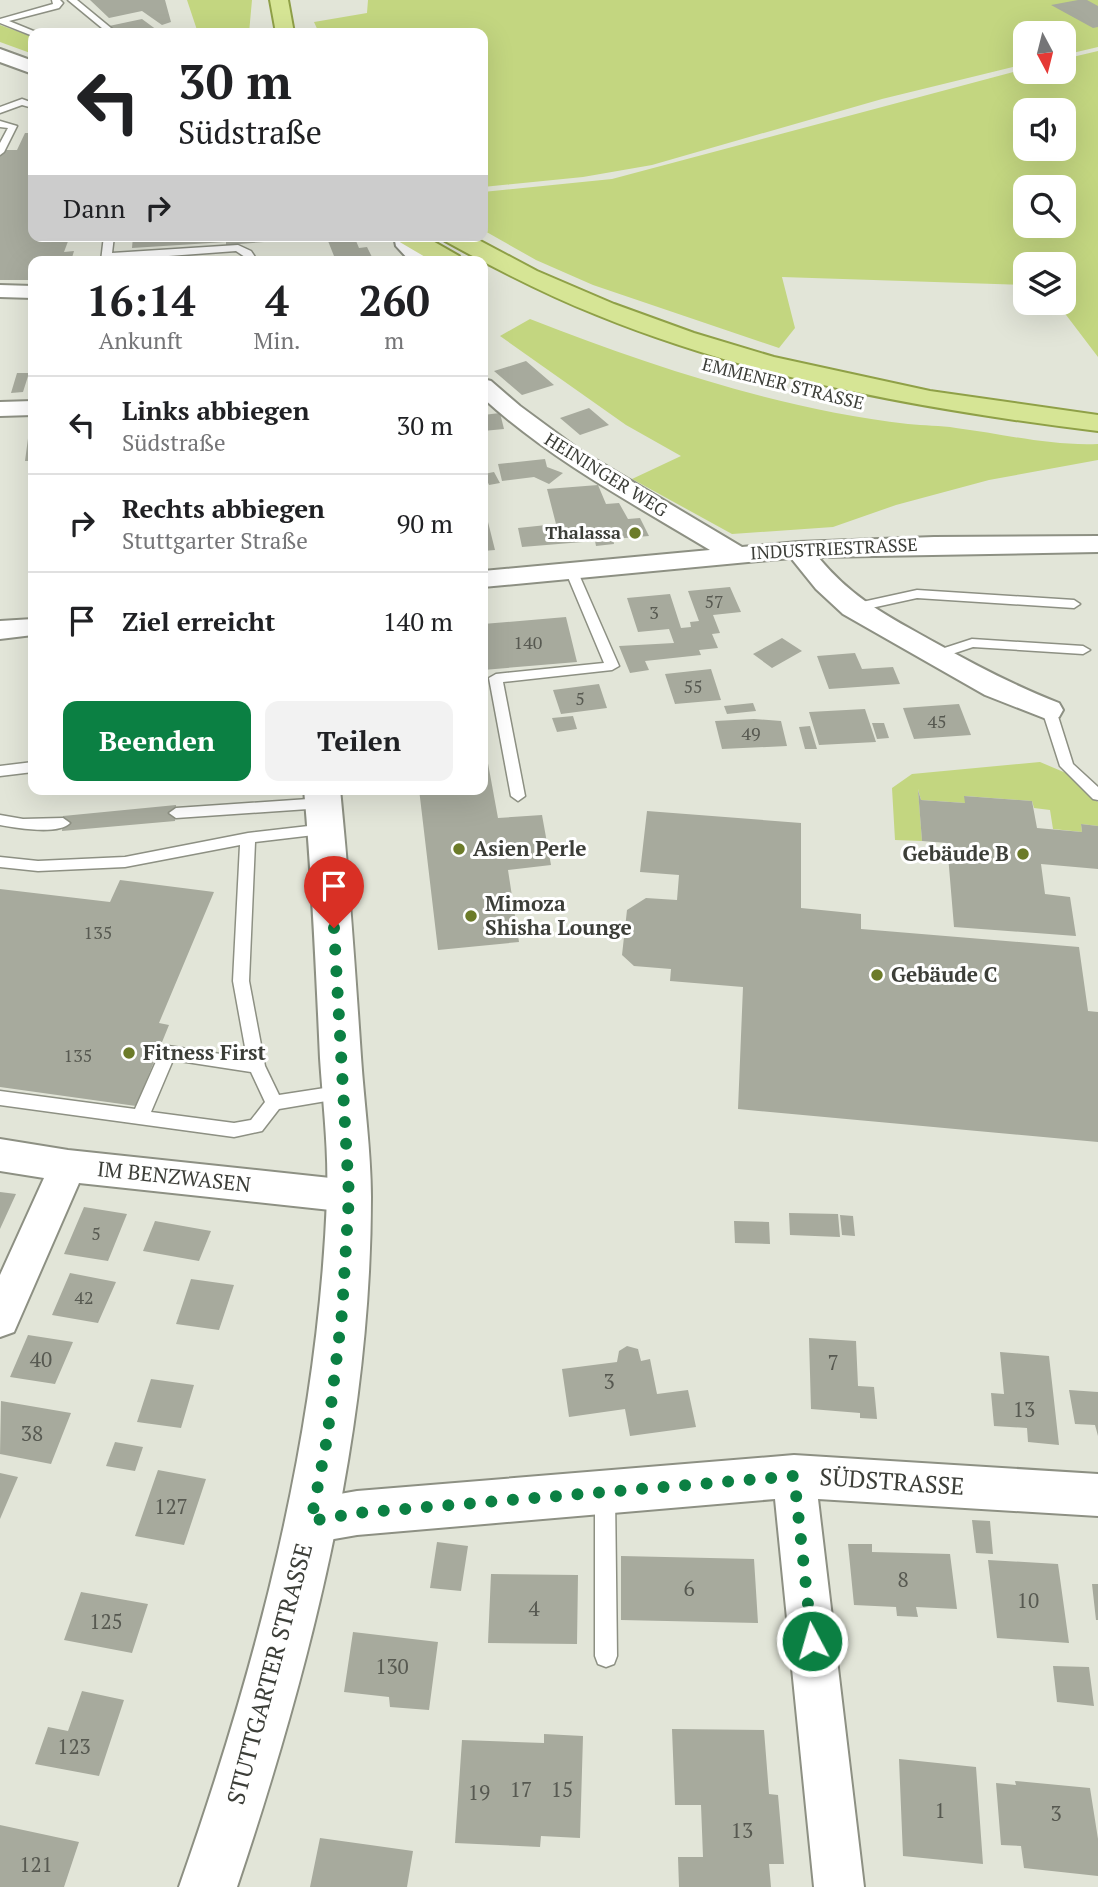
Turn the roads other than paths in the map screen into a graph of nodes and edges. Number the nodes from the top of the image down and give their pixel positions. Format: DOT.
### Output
graph roads {
  1 [pos="56,0"];
  2 [pos="63,0"];
  3 [pos="72,0"];
  4 [pos="279,0"];
  5 [pos="98,28"];
  6 [pos="107,28"];
  7 [pos="284,28"];
  8 [pos="28,32"];
  9 [pos="0,55"];
  10 [pos="28,66"];
  11 [pos="28,104"];
  12 [pos="0,110"];
  13 [pos="0,124"];
  14 [pos="0,152"];
  15 [pos="407,242"];
  16 [pos="417,242"];
  17 [pos="459,242"];
  18 [pos="142,256"];
  19 [pos="250,256"];
  20 [pos="419,256"];
  21 [pos="441,256"];
  22 [pos="474,256"];
  23 [pos="488,268"];
  24 [pos="488,268"];
  25 [pos="0,291"];
  26 [pos="28,292"];
  27 [pos="488,391"];
  28 [pos="28,408"];
  29 [pos="0,409"];
  30 [pos="1098,423"];
  31 [pos="1098,434"];
  32 [pos="1098,544"];
  33 [pos="798,550"];
  34 [pos="735,554"];
  35 [pos="571,570"];
  36 [pos="488,578"];
  37 [pos="1074,604"];
  38 [pos="853,608"];
  39 [pos="28,627"];
  40 [pos="0,630"];
  41 [pos="1083,650"];
  42 [pos="934,656"];
  43 [pos="1049,710"];
  44 [pos="28,768"];
  45 [pos="0,771"];
  46 [pos="1098,795"];
  47 [pos="518,796"];
  48 [pos="324,807"];
  49 [pos="176,813"];
  50 [pos="0,820"];
  51 [pos="63,823"];
  52 [pos="248,838"];
  53 [pos="0,862"];
  54 [pos="257,1066"];
  55 [pos="344,1093"];
  56 [pos="0,1098"];
  57 [pos="274,1103"];
  58 [pos="140,1118"];
  59 [pos="0,1155"];
  60 [pos="68,1166"];
  61 [pos="349,1196"];
  62 [pos="0,1319"];
  63 [pos="794,1476"];
  64 [pos="605,1494"];
  65 [pos="1098,1495"];
  66 [pos="311,1521"];
  67 [pos="606,1656"];
  68 [pos="208,1887"];
  69 [pos="839,1887"];
  1 -- 8 [label="lane"];
  2 -- 5 [label="lane"];
  3 -- 6 [label="lane"];
  4 -- 7 [label="main road"];
  9 -- 10 [label="street"];
  11 -- 12 [label="lane"];
  13 -- 14 [label="lane"];
  15 -- 20 [label="street"];
  16 -- 21 [label="main road"];
  17 -- 22 [label="main road"];
  18 -- 19 [label="lane"];
  23 -- 30 [label="main road, EMMENER STRASSE"];
  24 -- 31 [label="main road, EMMENER STRASSE"];
  25 -- 26 [label="street"];
  27 -- 34 [label="street, HEININGER WEG"];
  28 -- 29 [label="street"];
  32 -- 33 [label="street, INDUSTRIESTRASSE"];
  33 -- 34 [label="street, INDUSTRIESTRASSE"];
  33 -- 38 [label="street"];
  34 -- 35 [label="street, INDUSTRIESTRASSE"];
  35 -- 36 [label="street, INDUSTRIESTRASSE"];
  35 -- 47 [label="lane"];
  37 -- 38 [label="lane"];
  38 -- 42 [label="street"];
  39 -- 40 [label="street"];
  41 -- 42 [label="lane"];
  42 -- 43 [label="street"];
  43 -- 46 [label="lane"];
  44 -- 45 [label="lane"];
  48 -- 49 [label="lane"];
  48 -- 52 [label="lane"];
  48 -- 55 [label="street, STUTTGARTER STRASSE"];
  50 -- 51 [label="lane"];
  52 -- 53 [label="lane"];
  52 -- 54 [label="lane"];
  54 -- 57 [label="lane"];
  54 -- 58 [label="lane"];
  55 -- 57 [label="lane"];
  55 -- 61 [label="street, STUTTGARTER STRASSE"];
  56 -- 58 [label="lane"];
  57 -- 58 [label="lane"];
  59 -- 60 [label="street, IM BENZWASEN"];
  60 -- 61 [label="street, IM BENZWASEN"];
  60 -- 62 [label="street"];
  61 -- 66 [label="street, STUTTGARTER STRASSE"];
  63 -- 64 [label="street, SÜDSTRASSE"];
  63 -- 65 [label="street, SÜDSTRASSE"];
  63 -- 69 [label="street"];
  64 -- 66 [label="street, SÜDSTRASSE"];
  64 -- 67 [label="lane"];
  66 -- 68 [label="street, STUTTGARTER STRASSE"];
}
